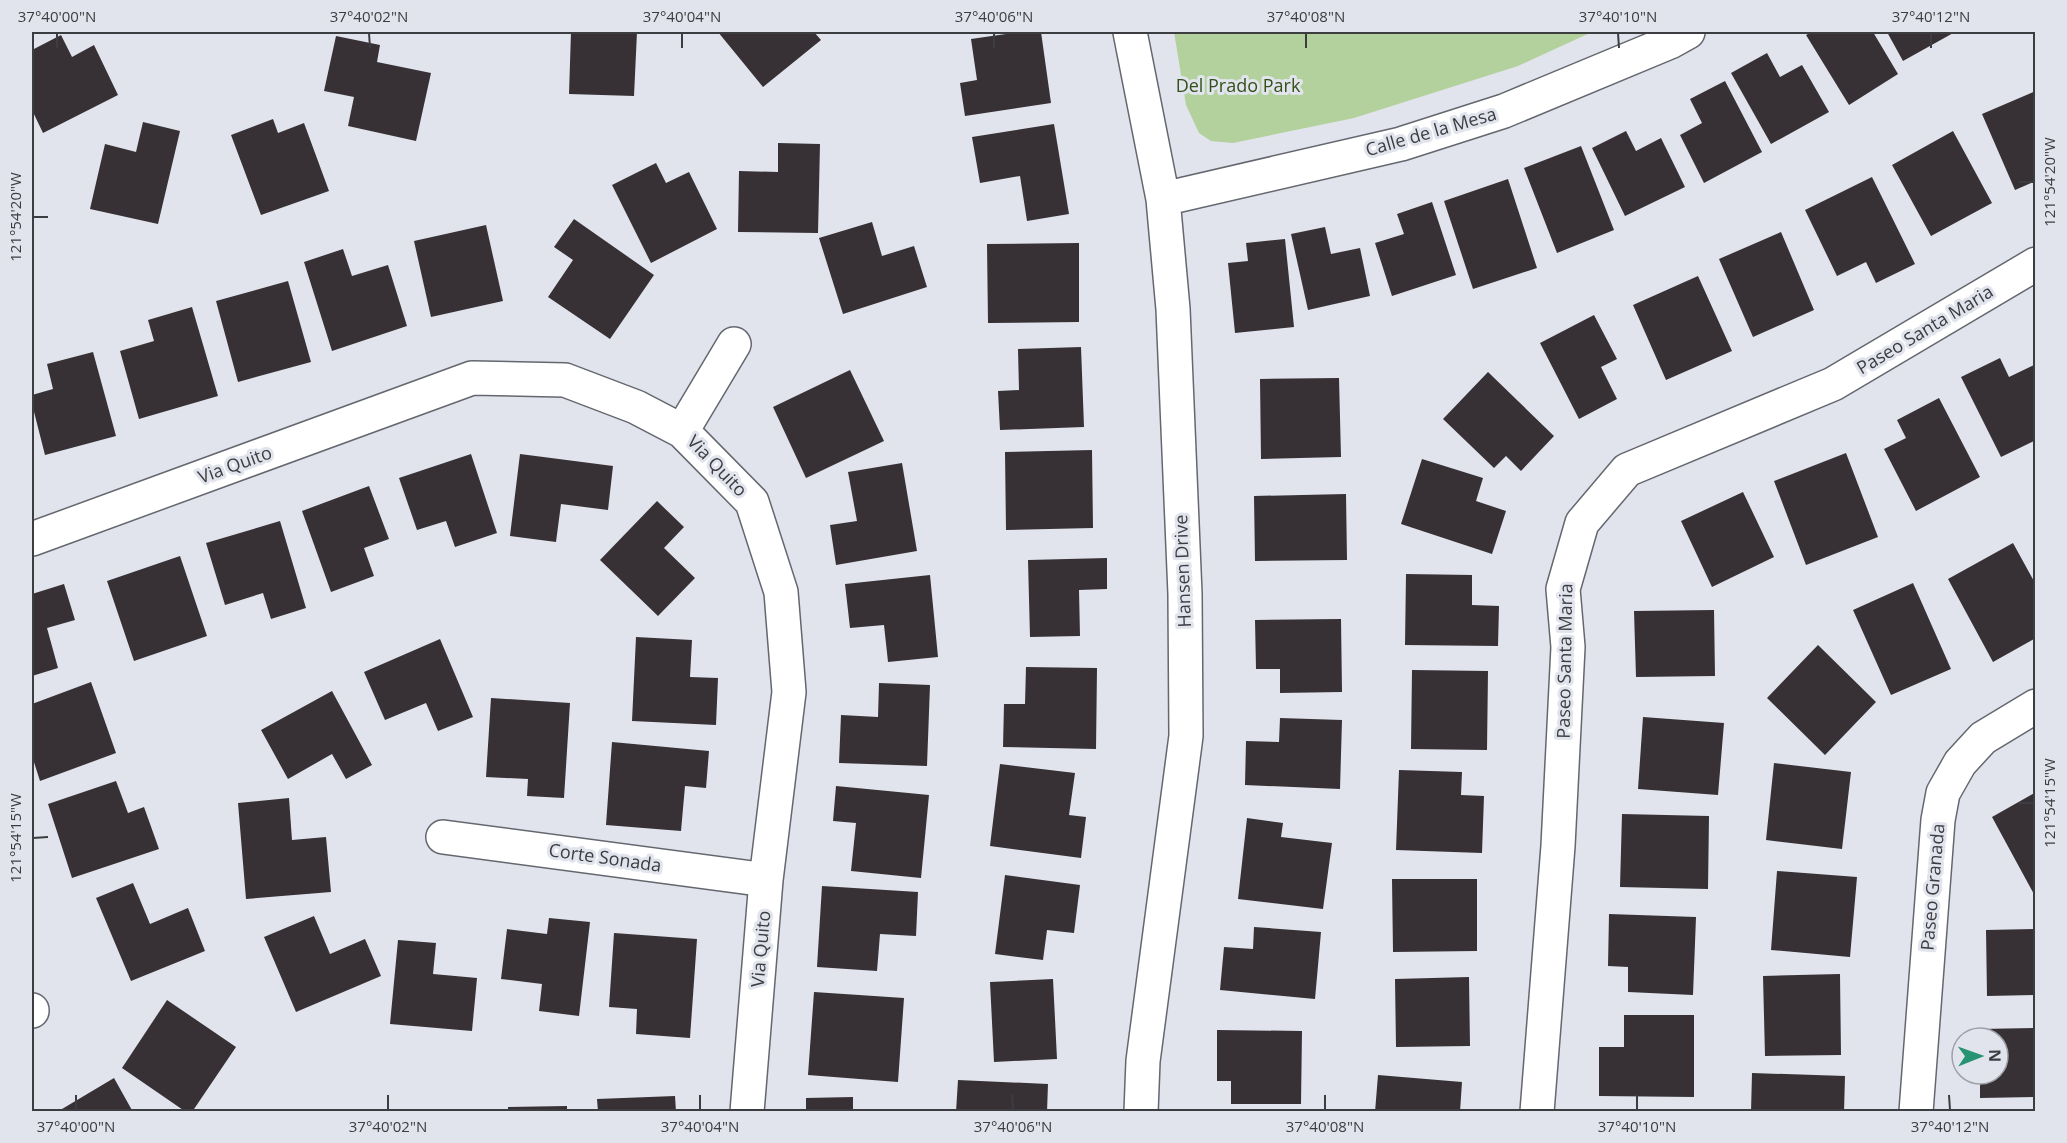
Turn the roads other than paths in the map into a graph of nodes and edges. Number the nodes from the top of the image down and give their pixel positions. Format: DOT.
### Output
graph roads {
  1 [pos="1130,32"];
  2 [pos="1688,32"];
  3 [pos="1163,199"];
  4 [pos="2036,264"];
  5 [pos="734,344"];
  6 [pos="682,431"];
  7 [pos="32,539"];
  8 [pos="2036,706"];
  9 [pos="443,837"];
  10 [pos="766,880"];
  11 [pos="747,1112"];
  12 [pos="1141,1112"];
  13 [pos="1537,1112"];
  14 [pos="1916,1112"];
  1 -- 3 [label="street, Hansen Drive"];
  2 -- 3 [label="street, Calle de la Mesa"];
  3 -- 12 [label="street, Hansen Drive"];
  4 -- 13 [label="street, Paseo Santa Maria"];
  5 -- 6 [label="street"];
  6 -- 7 [label="street, Via Quito"];
  6 -- 10 [label="street, Via Quito"];
  8 -- 14 [label="street, Paseo Granada"];
  9 -- 10 [label="street, Corte Sonada"];
  10 -- 11 [label="street, Via Quito"];
}
